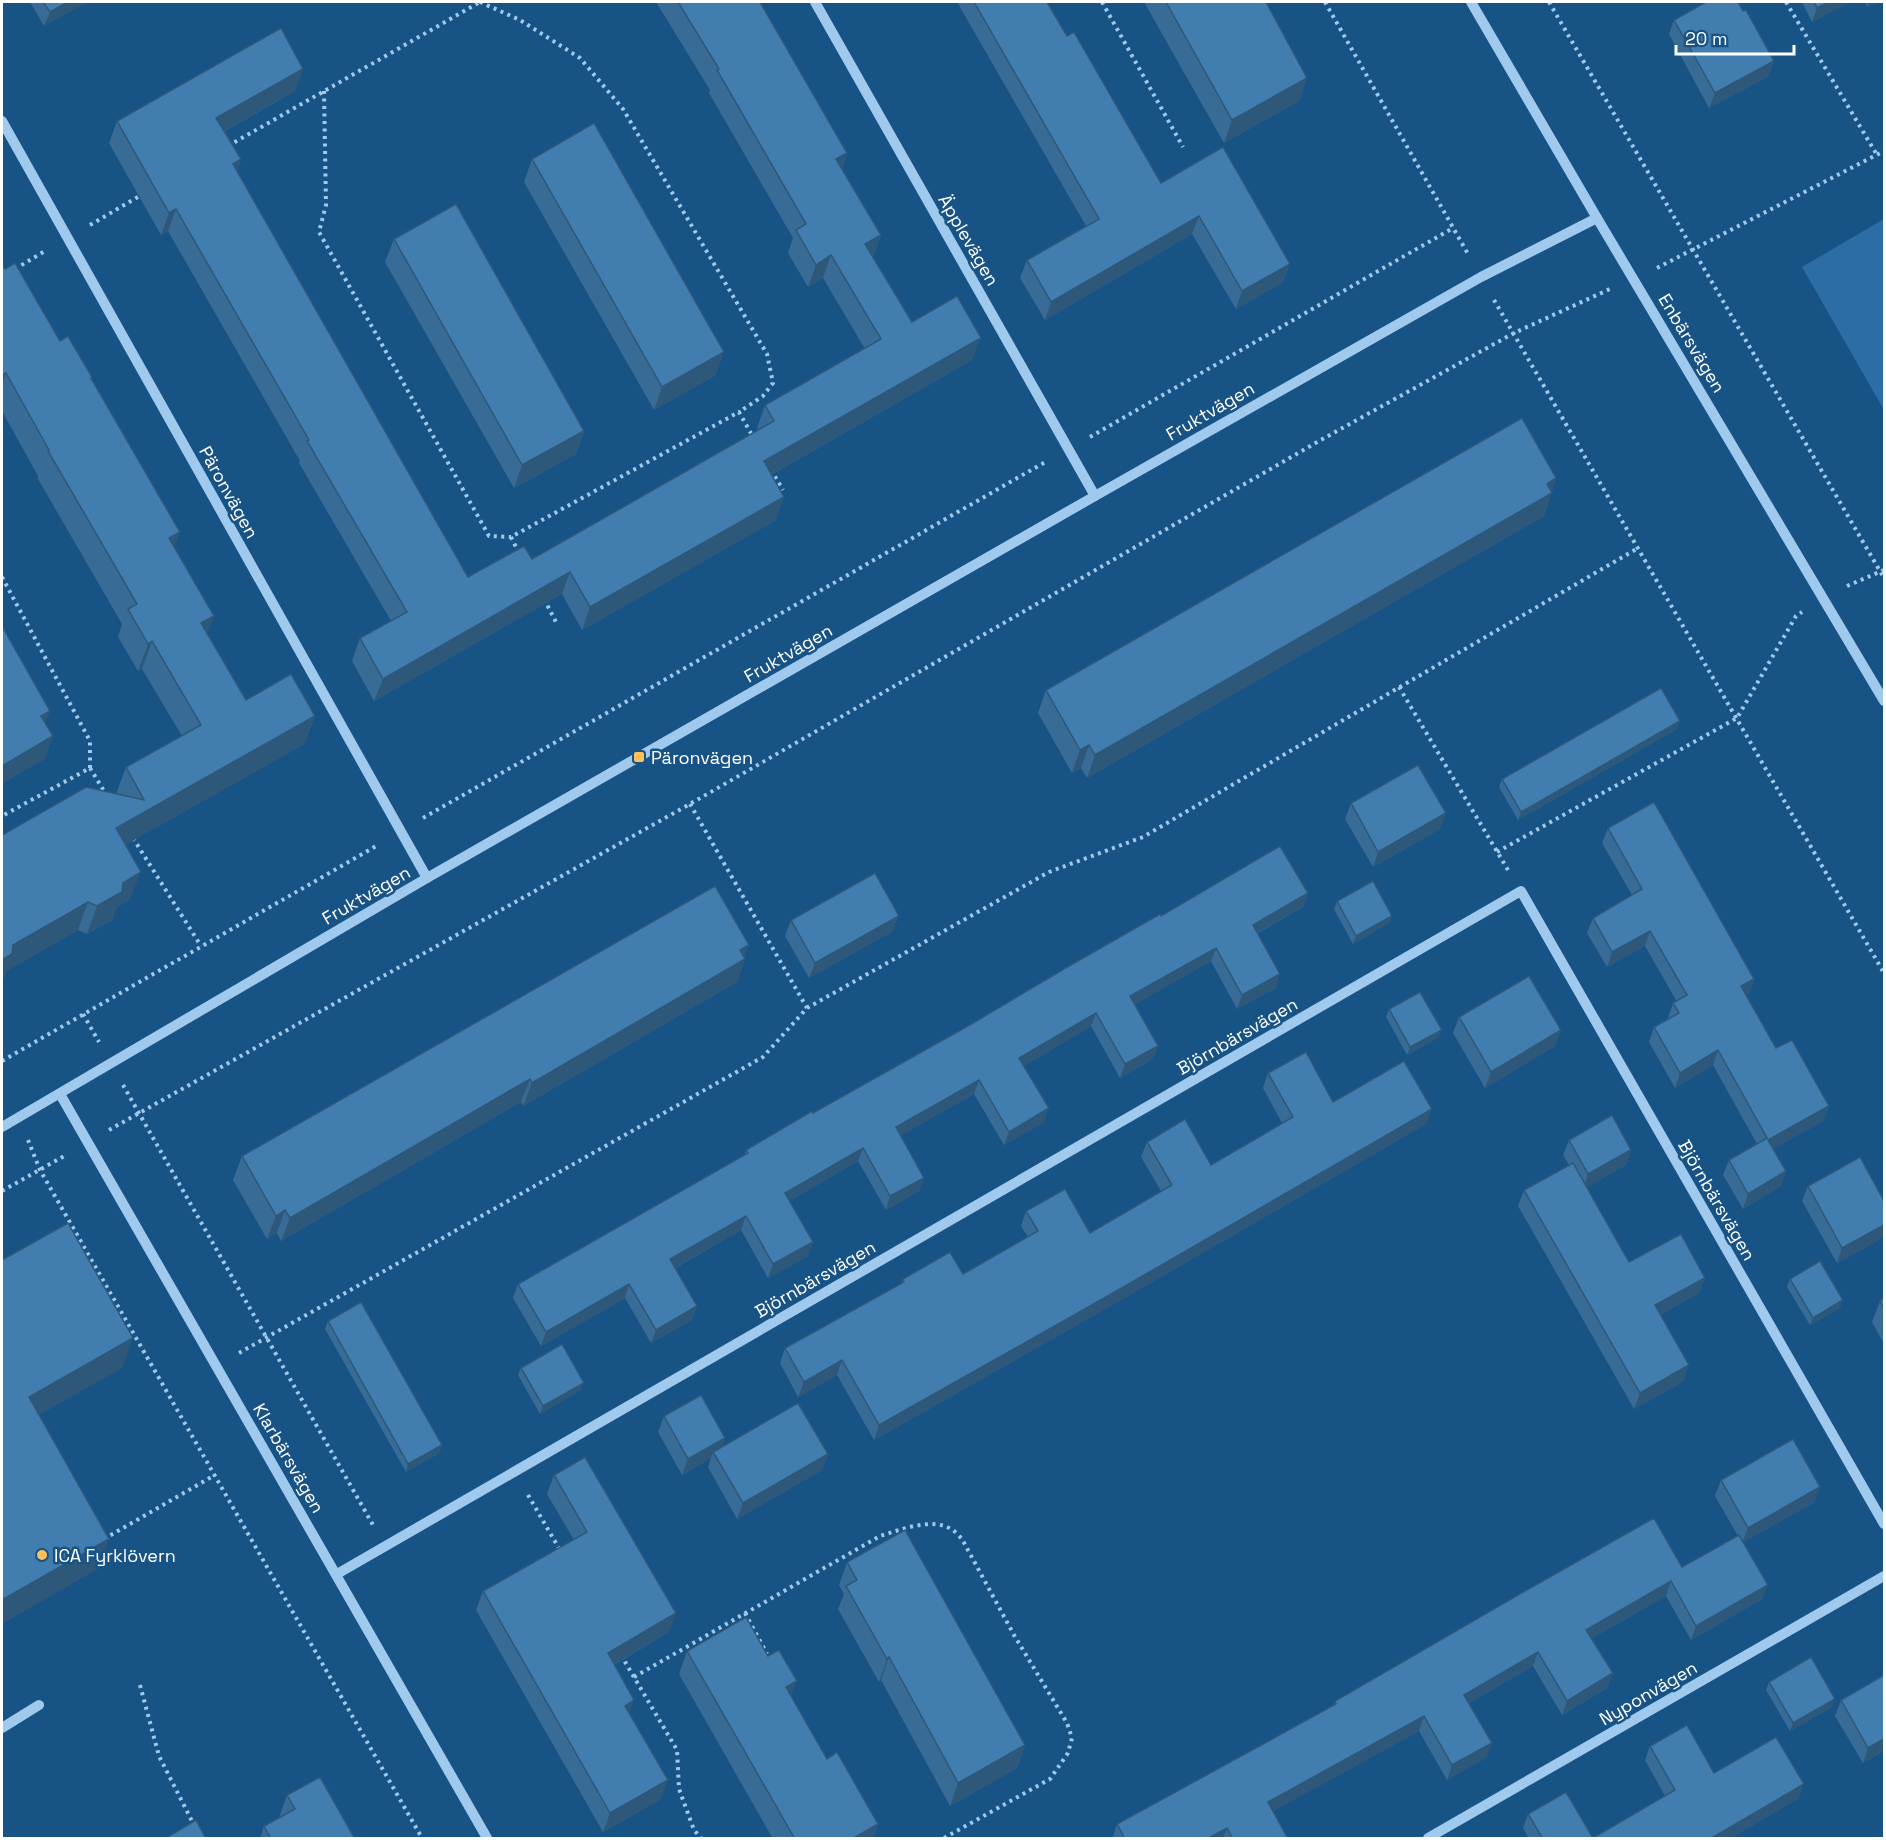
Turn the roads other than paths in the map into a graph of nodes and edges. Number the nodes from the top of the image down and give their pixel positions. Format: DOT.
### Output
graph roads {
  1 [pos="815,2"];
  2 [pos="1471,2"];
  3 [pos="2,121"];
  4 [pos="1597,218"];
  5 [pos="1095,495"];
  6 [pos="1884,701"];
  7 [pos="427,878"];
  8 [pos="60,1094"];
  9 [pos="2,1127"];
  10 [pos="1884,1524"];
  11 [pos="337,1574"];
  12 [pos="1884,1576"];
  13 [pos="39,1705"];
  14 [pos="2,1728"];
  15 [pos="487,1839"];
  16 [pos="1428,1839"];
  1 -- 5 [label="street, Äpplevägen"];
  2 -- 4 [label="street, Enbärsvägen"];
  3 -- 7 [label="street, Päronvägen"];
  4 -- 5 [label="street, Fruktvägen"];
  4 -- 6 [label="street, Enbärsvägen"];
  5 -- 7 [label="street, Fruktvägen"];
  7 -- 8 [label="street, Fruktvägen"];
  8 -- 9 [label="street, Fruktvägen"];
  8 -- 11 [label="street, Klarbärsvägen"];
  10 -- 11 [label="street, Björnbärsvägen"];
  11 -- 15 [label="street, Klarbärsvägen"];
  12 -- 16 [label="street, Nyponvägen"];
  13 -- 14 [label="street"];
}
